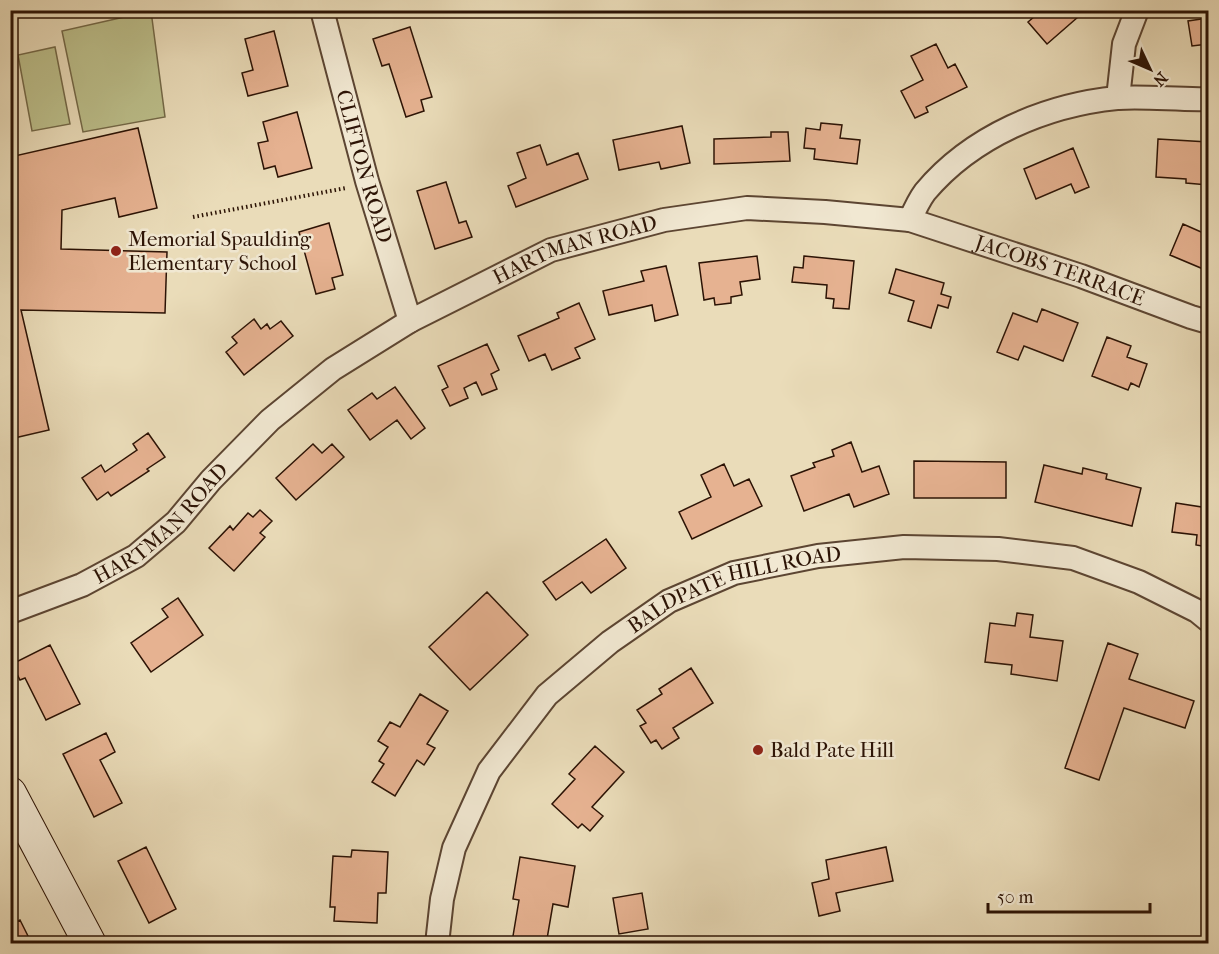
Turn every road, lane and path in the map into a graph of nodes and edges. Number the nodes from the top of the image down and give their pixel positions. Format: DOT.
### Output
graph roads {
  1 [pos="322,10"];
  2 [pos="1137,10"];
  3 [pos="1118,98"];
  4 [pos="1209,99"];
  5 [pos="346,188"];
  6 [pos="193,217"];
  7 [pos="910,220"];
  8 [pos="410,321"];
  9 [pos="1209,321"];
  10 [pos="10,612"];
  11 [pos="1209,620"];
  12 [pos="10,793"];
  13 [pos="90,944"];
  14 [pos="437,944"];
  1 -- 8 [label="street, CLIFTON ROAD"];
  2 -- 3 [label="street"];
  3 -- 4 [label="street"];
  3 -- 7 [label="street"];
  5 -- 6 [label="path"];
  7 -- 8 [label="street, HARTMAN ROAD"];
  7 -- 9 [label="street, JACOBS TERRACE"];
  8 -- 10 [label="street, HARTMAN ROAD"];
  11 -- 14 [label="street, BALDPATE HILL ROAD"];
  12 -- 13 [label="main road"];
}
